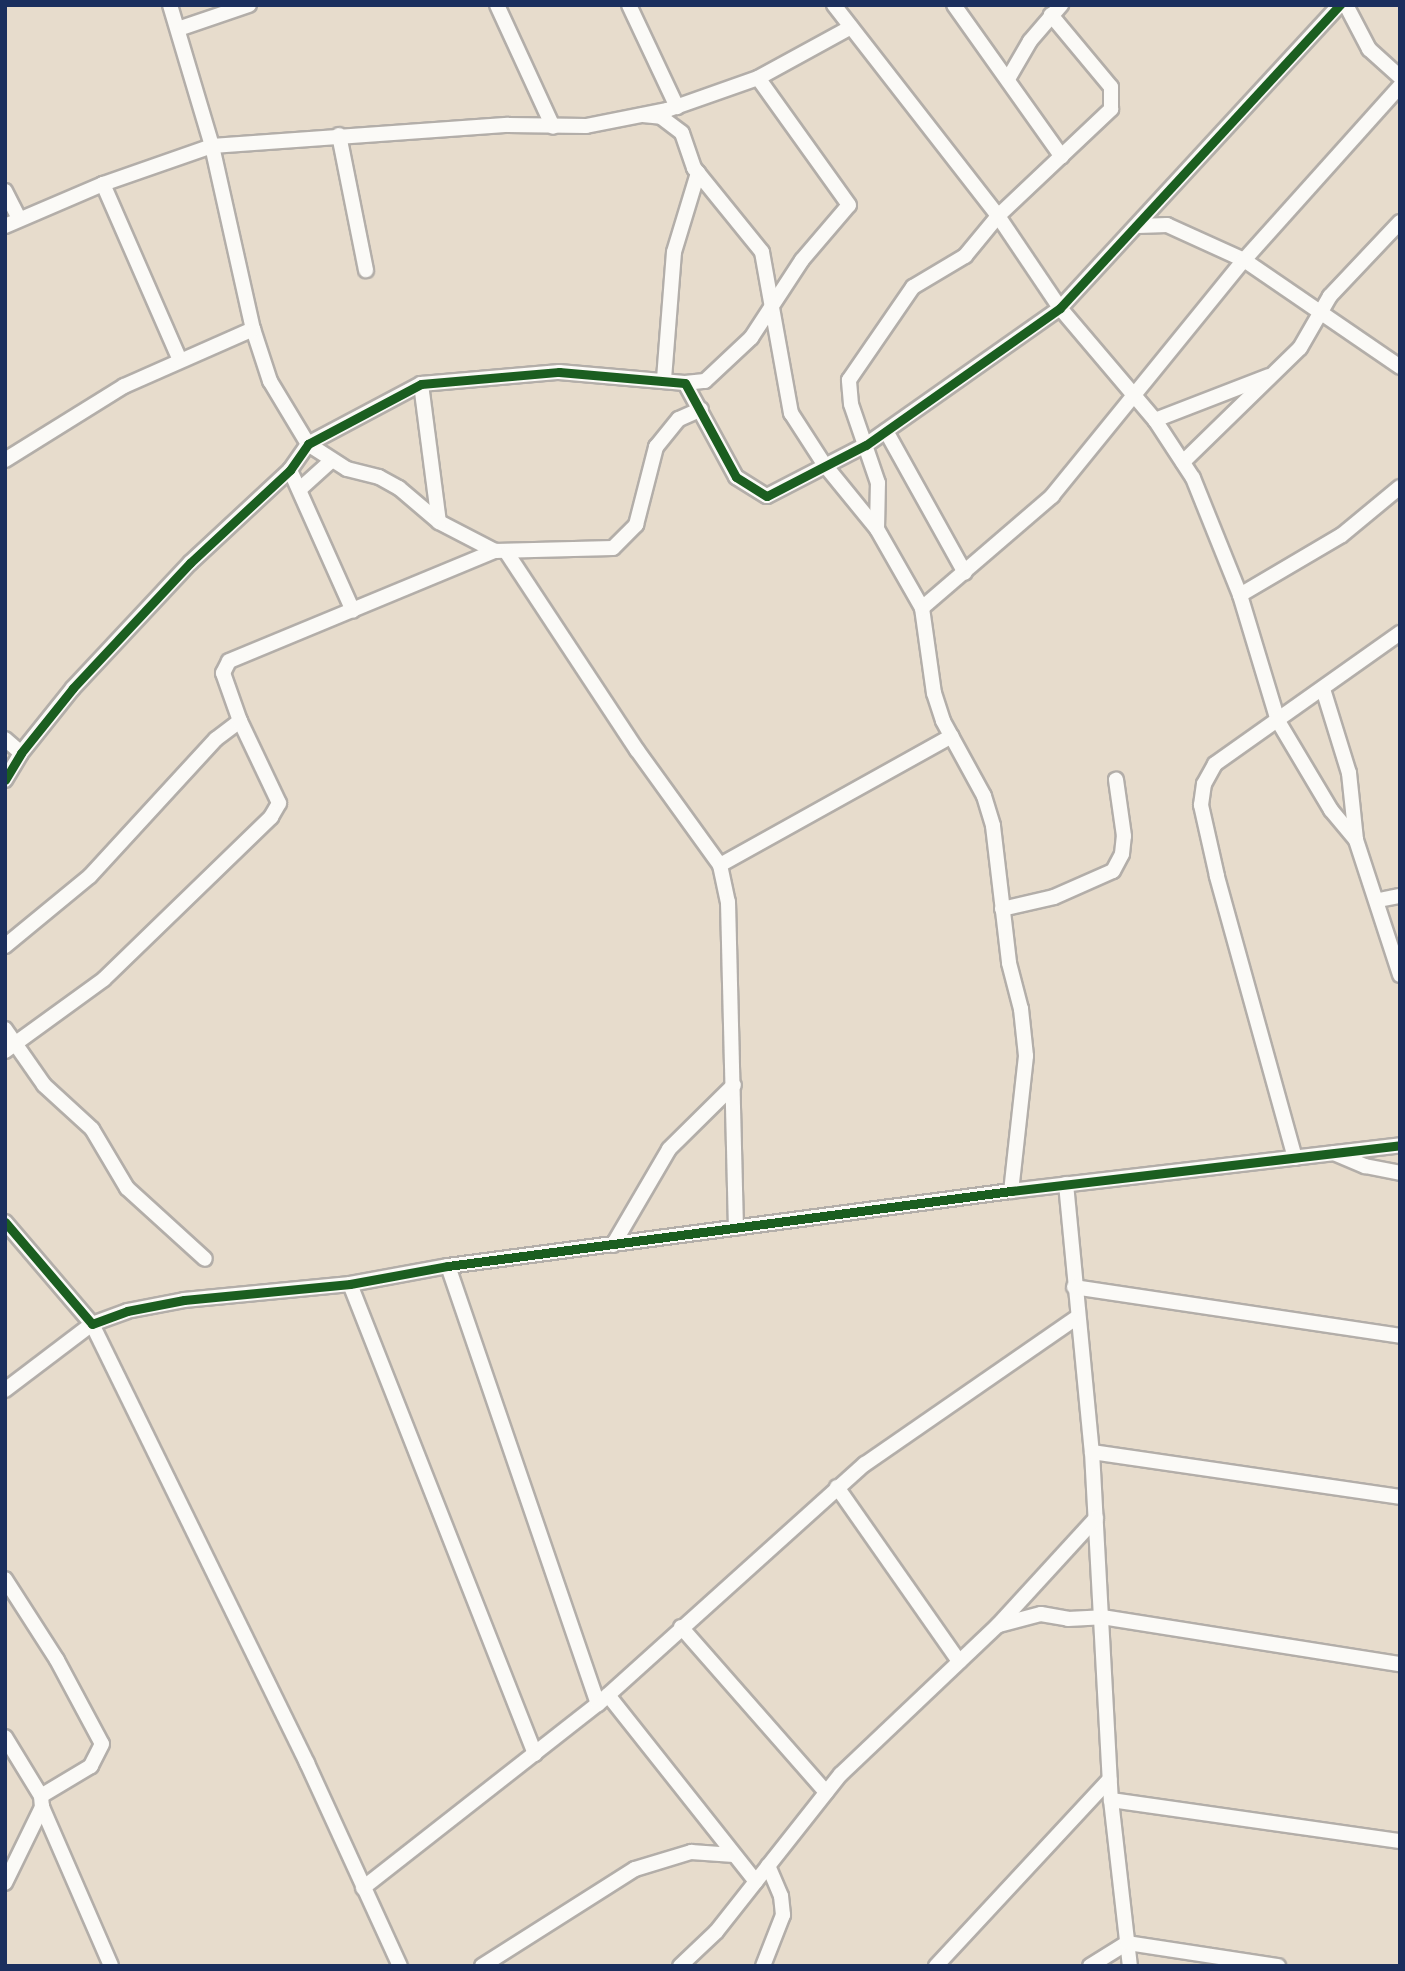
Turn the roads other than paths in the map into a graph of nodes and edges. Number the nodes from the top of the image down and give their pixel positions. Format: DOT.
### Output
graph roads {
  1 [pos="170,5"];
  2 [pos="248,5"];
  3 [pos="497,5"];
  4 [pos="629,5"];
  5 [pos="834,5"];
  6 [pos="954,5"];
  7 [pos="1340,5"];
  8 [pos="1346,5"];
  9 [pos="1056,10"];
  10 [pos="851,27"];
  11 [pos="178,29"];
  12 [pos="1400,77"];
  13 [pos="758,78"];
  14 [pos="1008,79"];
  15 [pos="1400,86"];
  16 [pos="677,107"];
  17 [pos="643,115"];
  18 [pos="553,127"];
  19 [pos="340,135"];
  20 [pos="212,146"];
  21 [pos="1062,157"];
  22 [pos="698,173"];
  23 [pos="103,184"];
  24 [pos="5,191"];
  25 [pos="998,216"];
  26 [pos="19,218"];
  27 [pos="1400,222"];
  28 [pos="5,226"];
  29 [pos="1138,226"];
  30 [pos="1244,260"];
  31 [pos="366,270"];
  32 [pos="773,306"];
  33 [pos="1060,308"];
  34 [pos="1323,311"];
  35 [pos="253,329"];
  36 [pos="180,360"];
  37 [pos="1400,367"];
  38 [pos="1274,374"];
  39 [pos="664,379"];
  40 [pos="685,383"];
  41 [pos="421,384"];
  42 [pos="1135,396"];
  43 [pos="701,409"];
  44 [pos="1155,420"];
  45 [pos="886,431"];
  46 [pos="308,444"];
  47 [pos="866,444"];
  48 [pos="5,460"];
  49 [pos="331,461"];
  50 [pos="1183,462"];
  51 [pos="824,464"];
  52 [pos="290,470"];
  53 [pos="1400,487"];
  54 [pos="300,489"];
  55 [pos="439,522"];
  56 [pos="877,529"];
  57 [pos="501,552"];
  58 [pos="965,573"];
  59 [pos="1240,595"];
  60 [pos="922,608"];
  61 [pos="353,611"];
  62 [pos="1400,633"];
  63 [pos="1323,689"];
  64 [pos="240,721"];
  65 [pos="1278,721"];
  66 [pos="952,736"];
  67 [pos="5,738"];
  68 [pos="21,753"];
  69 [pos="5,780"];
  70 [pos="1116,780"];
  71 [pos="1356,840"];
  72 [pos="720,865"];
  73 [pos="1400,897"];
  74 [pos="1379,900"];
  75 [pos="1002,909"];
  76 [pos="5,946"];
  77 [pos="1400,975"];
  78 [pos="5,1029"];
  79 [pos="11,1047"];
  80 [pos="734,1085"];
  81 [pos="1400,1145"];
  82 [pos="1334,1153"];
  83 [pos="1295,1158"];
  84 [pos="1400,1173"];
  85 [pos="1066,1184"];
  86 [pos="1011,1191"];
  87 [pos="5,1222"];
  88 [pos="736,1228"];
  89 [pos="613,1245"];
  90 [pos="205,1259"];
  91 [pos="448,1266"];
  92 [pos="350,1284"];
  93 [pos="1073,1287"];
  94 [pos="1077,1317"];
  95 [pos="92,1324"];
  96 [pos="1400,1336"];
  97 [pos="5,1390"];
  98 [pos="1092,1452"];
  99 [pos="837,1487"];
  100 [pos="1400,1497"];
  101 [pos="1096,1517"];
  102 [pos="5,1578"];
  103 [pos="1102,1617"];
  104 [pos="998,1625"];
  105 [pos="681,1627"];
  106 [pos="959,1661"];
  107 [pos="1400,1664"];
  108 [pos="603,1699"];
  109 [pos="5,1737"];
  110 [pos="535,1754"];
  111 [pos="1110,1779"];
  112 [pos="826,1792"];
  113 [pos="1111,1800"];
  114 [pos="42,1802"];
  115 [pos="1400,1841"];
  116 [pos="734,1855"];
  117 [pos="768,1866"];
  118 [pos="756,1882"];
  119 [pos="5,1883"];
  120 [pos="363,1888"];
  121 [pos="1127,1943"];
  122 [pos="111,1966"];
  123 [pos="400,1966"];
  124 [pos="482,1966"];
  125 [pos="680,1966"];
  126 [pos="763,1966"];
  127 [pos="936,1966"];
  128 [pos="1090,1966"];
  129 [pos="1130,1966"];
  130 [pos="1279,1966"];
  1 -- 11 [label="street"];
  2 -- 11 [label="street"];
  3 -- 18 [label="street"];
  4 -- 16 [label="street"];
  5 -- 10 [label="street"];
  6 -- 14 [label="street"];
  7 -- 29 [label="street"];
  8 -- 12 [label="street"];
  9 -- 14 [label="street"];
  9 -- 21 [label="street"];
  10 -- 13 [label="street"];
  10 -- 25 [label="street"];
  11 -- 20 [label="street"];
  13 -- 16 [label="street"];
  13 -- 32 [label="street"];
  14 -- 21 [label="street"];
  15 -- 30 [label="street"];
  16 -- 17 [label="street"];
  17 -- 18 [label="street"];
  17 -- 22 [label="street"];
  18 -- 19 [label="street"];
  19 -- 20 [label="street"];
  19 -- 31 [label="street"];
  20 -- 23 [label="street"];
  20 -- 35 [label="street"];
  21 -- 25 [label="street"];
  22 -- 32 [label="street"];
  22 -- 39 [label="street"];
  23 -- 26 [label="street"];
  23 -- 36 [label="street"];
  24 -- 26 [label="street"];
  25 -- 33 [label="street"];
  25 -- 47 [label="street"];
  26 -- 28 [label="street"];
  27 -- 34 [label="street"];
  29 -- 30 [label="street"];
  29 -- 33 [label="street"];
  30 -- 34 [label="street"];
  30 -- 42 [label="street"];
  32 -- 40 [label="street"];
  32 -- 51 [label="street"];
  33 -- 42 [label="street"];
  33 -- 45 [label="street"];
  34 -- 37 [label="street"];
  34 -- 38 [label="street"];
  35 -- 36 [label="street"];
  35 -- 46 [label="street"];
  36 -- 48 [label="street"];
  38 -- 44 [label="street"];
  38 -- 50 [label="street"];
  39 -- 40 [label="street"];
  39 -- 41 [label="street"];
  40 -- 43 [label="street"];
  41 -- 46 [label="street"];
  41 -- 55 [label="street"];
  42 -- 44 [label="street"];
  42 -- 58 [label="street"];
  43 -- 51 [label="street"];
  43 -- 57 [label="street"];
  44 -- 50 [label="street"];
  45 -- 47 [label="street"];
  45 -- 58 [label="street"];
  46 -- 49 [label="street"];
  46 -- 52 [label="street"];
  47 -- 51 [label="street"];
  47 -- 56 [label="street"];
  49 -- 54 [label="street"];
  49 -- 55 [label="street"];
  50 -- 59 [label="street"];
  51 -- 56 [label="street"];
  52 -- 54 [label="street"];
  52 -- 68 [label="street"];
  53 -- 59 [label="street"];
  54 -- 61 [label="street"];
  55 -- 57 [label="street"];
  56 -- 60 [label="street"];
  57 -- 61 [label="street"];
  57 -- 72 [label="street"];
  58 -- 60 [label="street"];
  59 -- 65 [label="street"];
  60 -- 66 [label="street"];
  61 -- 64 [label="street"];
  62 -- 63 [label="street"];
  63 -- 65 [label="street"];
  63 -- 71 [label="street"];
  64 -- 76 [label="street"];
  64 -- 79 [label="street"];
  65 -- 71 [label="street"];
  65 -- 83 [label="street"];
  66 -- 72 [label="street"];
  66 -- 75 [label="street"];
  67 -- 68 [label="street"];
  68 -- 69 [label="street"];
  70 -- 75 [label="street"];
  71 -- 74 [label="street"];
  72 -- 80 [label="street"];
  73 -- 74 [label="street"];
  74 -- 77 [label="street"];
  75 -- 86 [label="street"];
  78 -- 79 [label="street"];
  79 -- 90 [label="street"];
  80 -- 88 [label="street"];
  80 -- 89 [label="street"];
  81 -- 82 [label="street"];
  82 -- 83 [label="street"];
  82 -- 84 [label="street"];
  83 -- 85 [label="street"];
  85 -- 86 [label="street"];
  85 -- 93 [label="street"];
  86 -- 88 [label="street"];
  87 -- 95 [label="street"];
  88 -- 89 [label="street"];
  89 -- 91 [label="street"];
  91 -- 92 [label="street"];
  91 -- 108 [label="street"];
  92 -- 95 [label="street"];
  92 -- 110 [label="street"];
  93 -- 94 [label="street"];
  93 -- 96 [label="street"];
  94 -- 98 [label="street"];
  94 -- 99 [label="street"];
  95 -- 97 [label="street"];
  95 -- 120 [label="street"];
  98 -- 100 [label="street"];
  98 -- 101 [label="street"];
  99 -- 105 [label="street"];
  99 -- 106 [label="street"];
  101 -- 103 [label="street"];
  101 -- 104 [label="street"];
  102 -- 114 [label="street"];
  103 -- 104 [label="street"];
  103 -- 107 [label="street"];
  103 -- 111 [label="street"];
  104 -- 106 [label="street"];
  105 -- 108 [label="street"];
  105 -- 112 [label="street"];
  106 -- 112 [label="street"];
  108 -- 110 [label="street"];
  108 -- 116 [label="street"];
  109 -- 114 [label="street"];
  110 -- 120 [label="street"];
  111 -- 113 [label="street"];
  111 -- 127 [label="street"];
  112 -- 117 [label="street"];
  113 -- 115 [label="street"];
  113 -- 121 [label="street"];
  114 -- 119 [label="street"];
  114 -- 122 [label="street"];
  116 -- 118 [label="street"];
  116 -- 124 [label="street"];
  117 -- 118 [label="street"];
  117 -- 126 [label="street"];
  118 -- 125 [label="street"];
  120 -- 123 [label="street"];
  121 -- 128 [label="street"];
  121 -- 129 [label="street"];
  121 -- 130 [label="street"];
}
